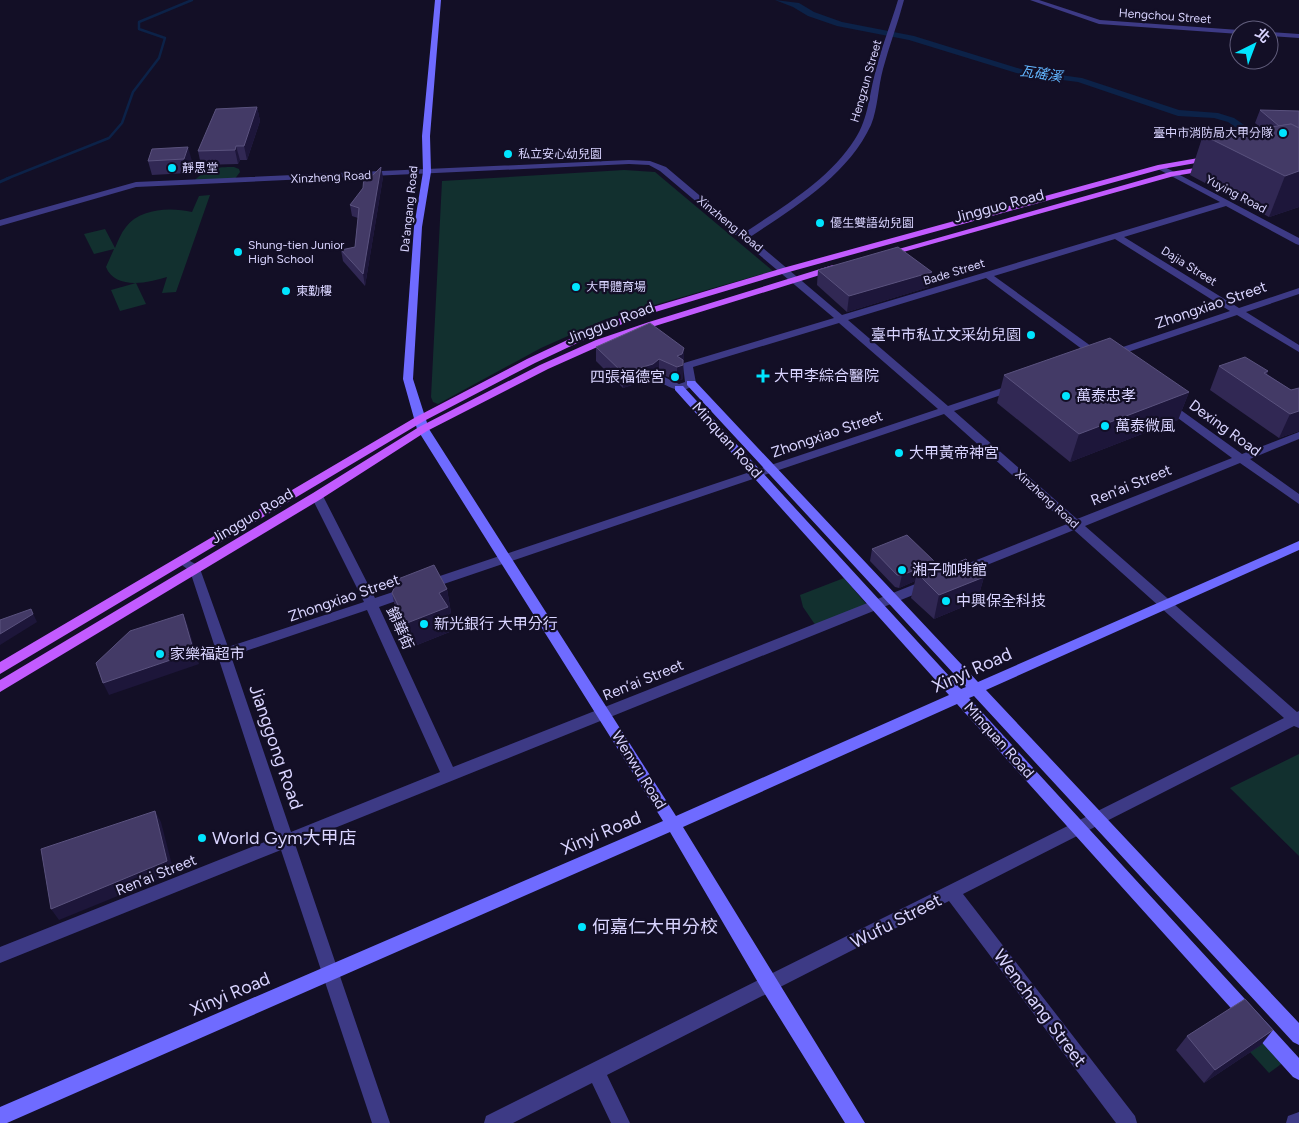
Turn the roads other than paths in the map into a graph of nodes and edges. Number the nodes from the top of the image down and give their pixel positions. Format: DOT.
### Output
graph roads {
  1 [pos="438,0"];
  2 [pos="902,0"];
  3 [pos="1033,0"];
  4 [pos="1229,31"];
  5 [pos="1279,35"];
  6 [pos="1299,36"];
  7 [pos="1219,156"];
  8 [pos="1220,166"];
  9 [pos="1161,167"];
  10 [pos="427,172"];
  11 [pos="1173,174"];
  12 [pos="1227,203"];
  13 [pos="0,223"];
  14 [pos="745,236"];
  15 [pos="1116,236"];
  16 [pos="1299,242"];
  17 [pos="881,255"];
  18 [pos="843,266"];
  19 [pos="786,270"];
  20 [pos="986,275"];
  21 [pos="796,279"];
  22 [pos="1299,291"];
  23 [pos="1238,311"];
  24 [pos="839,320"];
  25 [pos="645,326"];
  26 [pos="659,337"];
  27 [pos="1299,349"];
  28 [pos="680,353"];
  29 [pos="1105,361"];
  30 [pos="691,364"];
  31 [pos="1083,364"];
  32 [pos="660,378"];
  33 [pos="1028,382"];
  34 [pos="685,385"];
  35 [pos="1155,397"];
  36 [pos="946,410"];
  37 [pos="421,424"];
  38 [pos="1299,435"];
  39 [pos="1241,458"];
  40 [pos="764,471"];
  41 [pos="317,496"];
  42 [pos="1299,500"];
  43 [pos="1075,525"];
  44 [pos="1299,546"];
  45 [pos="505,559"];
  46 [pos="181,560"];
  47 [pos="195,569"];
  48 [pos="892,598"];
  49 [pos="371,604"];
  50 [pos="876,604"];
  51 [pos="1166,606"];
  52 [pos="223,654"];
  53 [pos="0,668"];
  54 [pos="0,687"];
  55 [pos="976,690"];
  56 [pos="960,697"];
  57 [pos="603,714"];
  58 [pos="1298,719"];
  59 [pos="449,776"];
  60 [pos="1097,819"];
  61 [pos="673,824"];
  62 [pos="1079,828"];
  63 [pos="286,841"];
  64 [pos="952,893"];
  65 [pos="0,955"];
  66 [pos="330,972"];
  67 [pos="769,985"];
  68 [pos="1299,1036"];
  69 [pos="1299,1070"];
  70 [pos="596,1072"];
  71 [pos="0,1116"];
  72 [pos="1299,1121"];
  73 [pos="381,1123"];
  74 [pos="493,1123"];
  75 [pos="621,1123"];
  76 [pos="856,1123"];
  77 [pos="1128,1123"];
  78 [pos="1296,1123"];
  1 -- 10 [label="street, Da’angang Road"];
  2 -- 14 [label="street, Hengzun Street"];
  3 -- 4 [label="street, Hengchou Street"];
  5 -- 6 [label="street"];
  7 -- 9 [label="main road, Jingguo Road"];
  8 -- 11 [label="main road, Jingguo Road"];
  9 -- 11 [label="street, Yuying Road"];
  9 -- 19 [label="main road, Jingguo Road"];
  10 -- 13 [label="street, Xinzheng Road"];
  10 -- 14 [label="street, Xinzheng Road"];
  10 -- 37 [label="street, Da’angang Road"];
  11 -- 12 [label="street, Yuying Road"];
  11 -- 17 [label="main road, Jingguo Road"];
  12 -- 15 [label="street, Bade Street"];
  12 -- 16 [label="street, Yuying Road"];
  14 -- 19 [label="street, Xinzheng Road"];
  15 -- 20 [label="street, Bade Street"];
  15 -- 23 [label="street, Dajia Street"];
  18 -- 21 [label="main road, Jingguo Road"];
  19 -- 21 [label="street, Xinzheng Road"];
  19 -- 37 [label="main road, Jingguo Road"];
  20 -- 24 [label="street, Bade Street"];
  20 -- 29 [label="street"];
  21 -- 24 [label="street, Xinzheng Road"];
  21 -- 25 [label="main road, Jingguo Road"];
  22 -- 23 [label="street, Zhongxiao Street"];
  23 -- 27 [label="street, Dajia Street"];
  23 -- 29 [label="street, Zhongxiao Street"];
  24 -- 30 [label="street, Bade Street"];
  24 -- 36 [label="street, Xinzheng Road"];
  25 -- 26 [label="street"];
  25 -- 37 [label="main road, Jingguo Road"];
  28 -- 30 [label="street"];
  29 -- 31 [label="street, Zhongxiao Street"];
  30 -- 34 [label="street"];
  32 -- 34 [label="street"];
  33 -- 36 [label="street, Zhongxiao Street"];
  34 -- 40 [label="street, Minquan Road"];
  35 -- 39 [label="street, Dexing Road"];
  36 -- 40 [label="street, Zhongxiao Street"];
  36 -- 43 [label="street, Xinzheng Road"];
  37 -- 41 [label="main road, Jingguo Road"];
  37 -- 45 [label="street, Wenwu Road"];
  37 -- 46 [label="main road, Jingguo Road"];
  38 -- 39 [label="street, Ren’ai Street"];
  39 -- 42 [label="street, Dexing Road"];
  39 -- 43 [label="street, Ren’ai Street"];
  40 -- 45 [label="street, Zhongxiao Street"];
  40 -- 48 [label="street, Minquan Road"];
  40 -- 50 [label="street, Minquan Road"];
  41 -- 47 [label="main road, Jingguo Road"];
  41 -- 49 [label="street, 錦華街"];
  43 -- 48 [label="street, Ren’ai Street"];
  43 -- 51 [label="street, Xinzheng Road"];
  44 -- 51 [label="street, Xinyi Road"];
  45 -- 49 [label="street, Zhongxiao Street"];
  45 -- 57 [label="street, Wenwu Road"];
  46 -- 47 [label="street"];
  46 -- 53 [label="main road, Jingguo Road"];
  47 -- 52 [label="street, Jianggong Road"];
  47 -- 54 [label="main road, Jingguo Road"];
  48 -- 50 [label="street, Ren’ai Street"];
  48 -- 55 [label="street, Minquan Road"];
  49 -- 52 [label="street, Zhongxiao Street"];
  49 -- 59 [label="street, 錦華街"];
  50 -- 56 [label="street, Minquan Road"];
  50 -- 57 [label="street, Ren’ai Street"];
  51 -- 55 [label="street, Xinyi Road"];
  51 -- 58 [label="street, Xinzheng Road"];
  52 -- 63 [label="street, Jianggong Road"];
  55 -- 56 [label="street, Xinyi Road"];
  55 -- 60 [label="street, Minquan Road"];
  56 -- 61 [label="street, Xinyi Road"];
  56 -- 62 [label="street, Minquan Road"];
  57 -- 59 [label="street, Ren’ai Street"];
  57 -- 61 [label="street, Wenwu Road"];
  58 -- 60 [label="street, Wufu Street"];
  59 -- 63 [label="street, Ren’ai Street"];
  60 -- 62 [label="street, Wufu Street"];
  60 -- 68 [label="street, Minquan Road"];
  61 -- 66 [label="street, Xinyi Road"];
  61 -- 67 [label="street, Wenwu Road"];
  62 -- 64 [label="street, Wufu Street"];
  62 -- 69 [label="street, Minquan Road"];
  63 -- 65 [label="street, Ren’ai Street"];
  63 -- 66 [label="street, Jianggong Road"];
  64 -- 67 [label="street, Wufu Street"];
  64 -- 77 [label="street, Wenchang Street"];
  66 -- 71 [label="street, Xinyi Road"];
  66 -- 73 [label="street, Jianggong Road"];
  67 -- 70 [label="street, Wufu Street"];
  67 -- 76 [label="street, Wenwu Road"];
  70 -- 74 [label="street, Wufu Street"];
  70 -- 75 [label="street"];
  72 -- 78 [label="street"];
}
